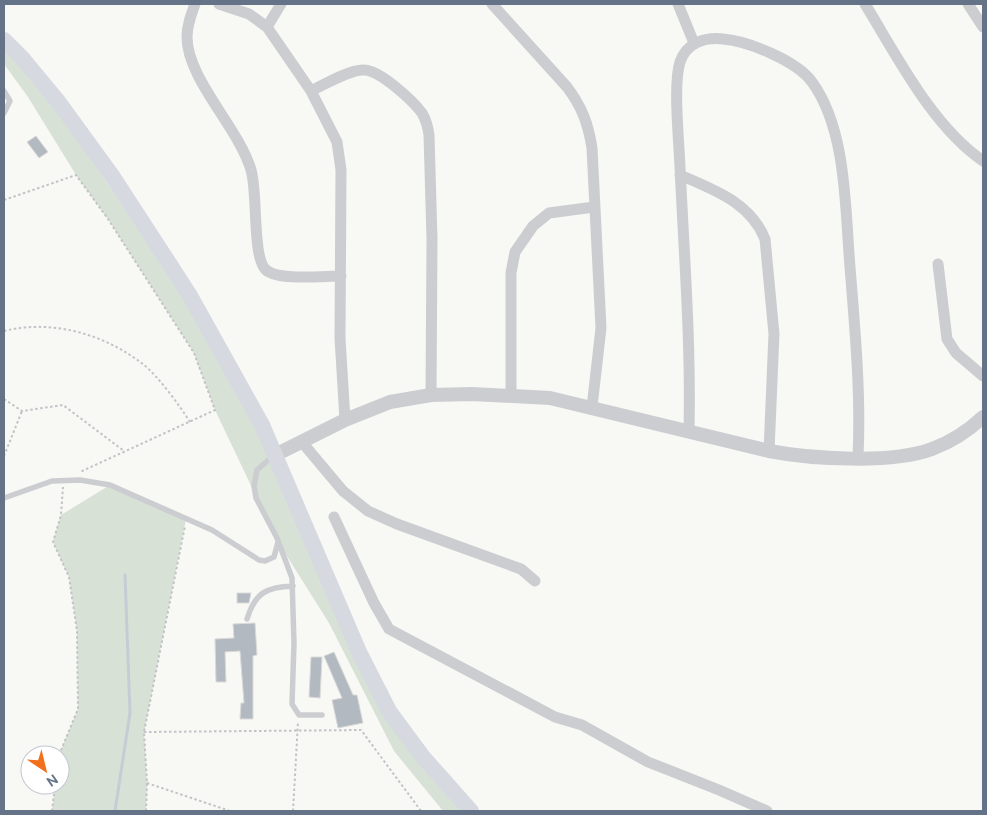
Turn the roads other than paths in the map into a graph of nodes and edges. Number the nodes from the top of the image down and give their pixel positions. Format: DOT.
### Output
graph roads {
  1 [pos="195,4"];
  2 [pos="219,4"];
  3 [pos="281,4"];
  4 [pos="492,4"];
  5 [pos="678,4"];
  6 [pos="865,4"];
  7 [pos="968,4"];
  8 [pos="267,26"];
  9 [pos="983,26"];
  10 [pos="4,40"];
  11 [pos="694,43"];
  12 [pos="4,91"];
  13 [pos="311,91"];
  14 [pos="4,113"];
  15 [pos="983,161"];
  16 [pos="680,175"];
  17 [pos="594,207"];
  18 [pos="938,264"];
  19 [pos="341,276"];
  20 [pos="983,376"];
  21 [pos="431,395"];
  22 [pos="511,395"];
  23 [pos="592,407"];
  24 [pos="983,417"];
  25 [pos="345,420"];
  26 [pos="688,430"];
  27 [pos="301,442"];
  28 [pos="769,451"];
  29 [pos="275,455"];
  30 [pos="858,457"];
  31 [pos="4,498"];
  32 [pos="334,516"];
  33 [pos="278,542"];
  34 [pos="535,581"];
  35 [pos="293,586"];
  36 [pos="247,619"];
  37 [pos="322,715"];
  38 [pos="471,811"];
  39 [pos="767,811"];
  1 -- 19 [label="street"];
  2 -- 8 [label="street"];
  3 -- 8 [label="street"];
  4 -- 17 [label="street"];
  5 -- 11 [label="street"];
  6 -- 15 [label="street"];
  7 -- 9 [label="street"];
  8 -- 13 [label="street"];
  10 -- 29 [label="main road"];
  11 -- 16 [label="street"];
  11 -- 30 [label="street"];
  12 -- 14 [label="lane"];
  13 -- 19 [label="street"];
  13 -- 21 [label="street"];
  16 -- 26 [label="street"];
  16 -- 28 [label="street"];
  17 -- 22 [label="street"];
  17 -- 23 [label="street"];
  18 -- 20 [label="street"];
  19 -- 25 [label="street"];
  21 -- 22 [label="street"];
  21 -- 25 [label="street"];
  22 -- 23 [label="street"];
  23 -- 26 [label="street"];
  24 -- 30 [label="street"];
  25 -- 27 [label="street"];
  26 -- 28 [label="street"];
  27 -- 29 [label="street"];
  27 -- 34 [label="street"];
  28 -- 30 [label="street"];
  29 -- 33 [label="lane"];
  29 -- 38 [label="main road"];
  31 -- 33 [label="lane"];
  32 -- 39 [label="street"];
  33 -- 35 [label="lane"];
  35 -- 36 [label="lane"];
  35 -- 37 [label="lane"];
}
